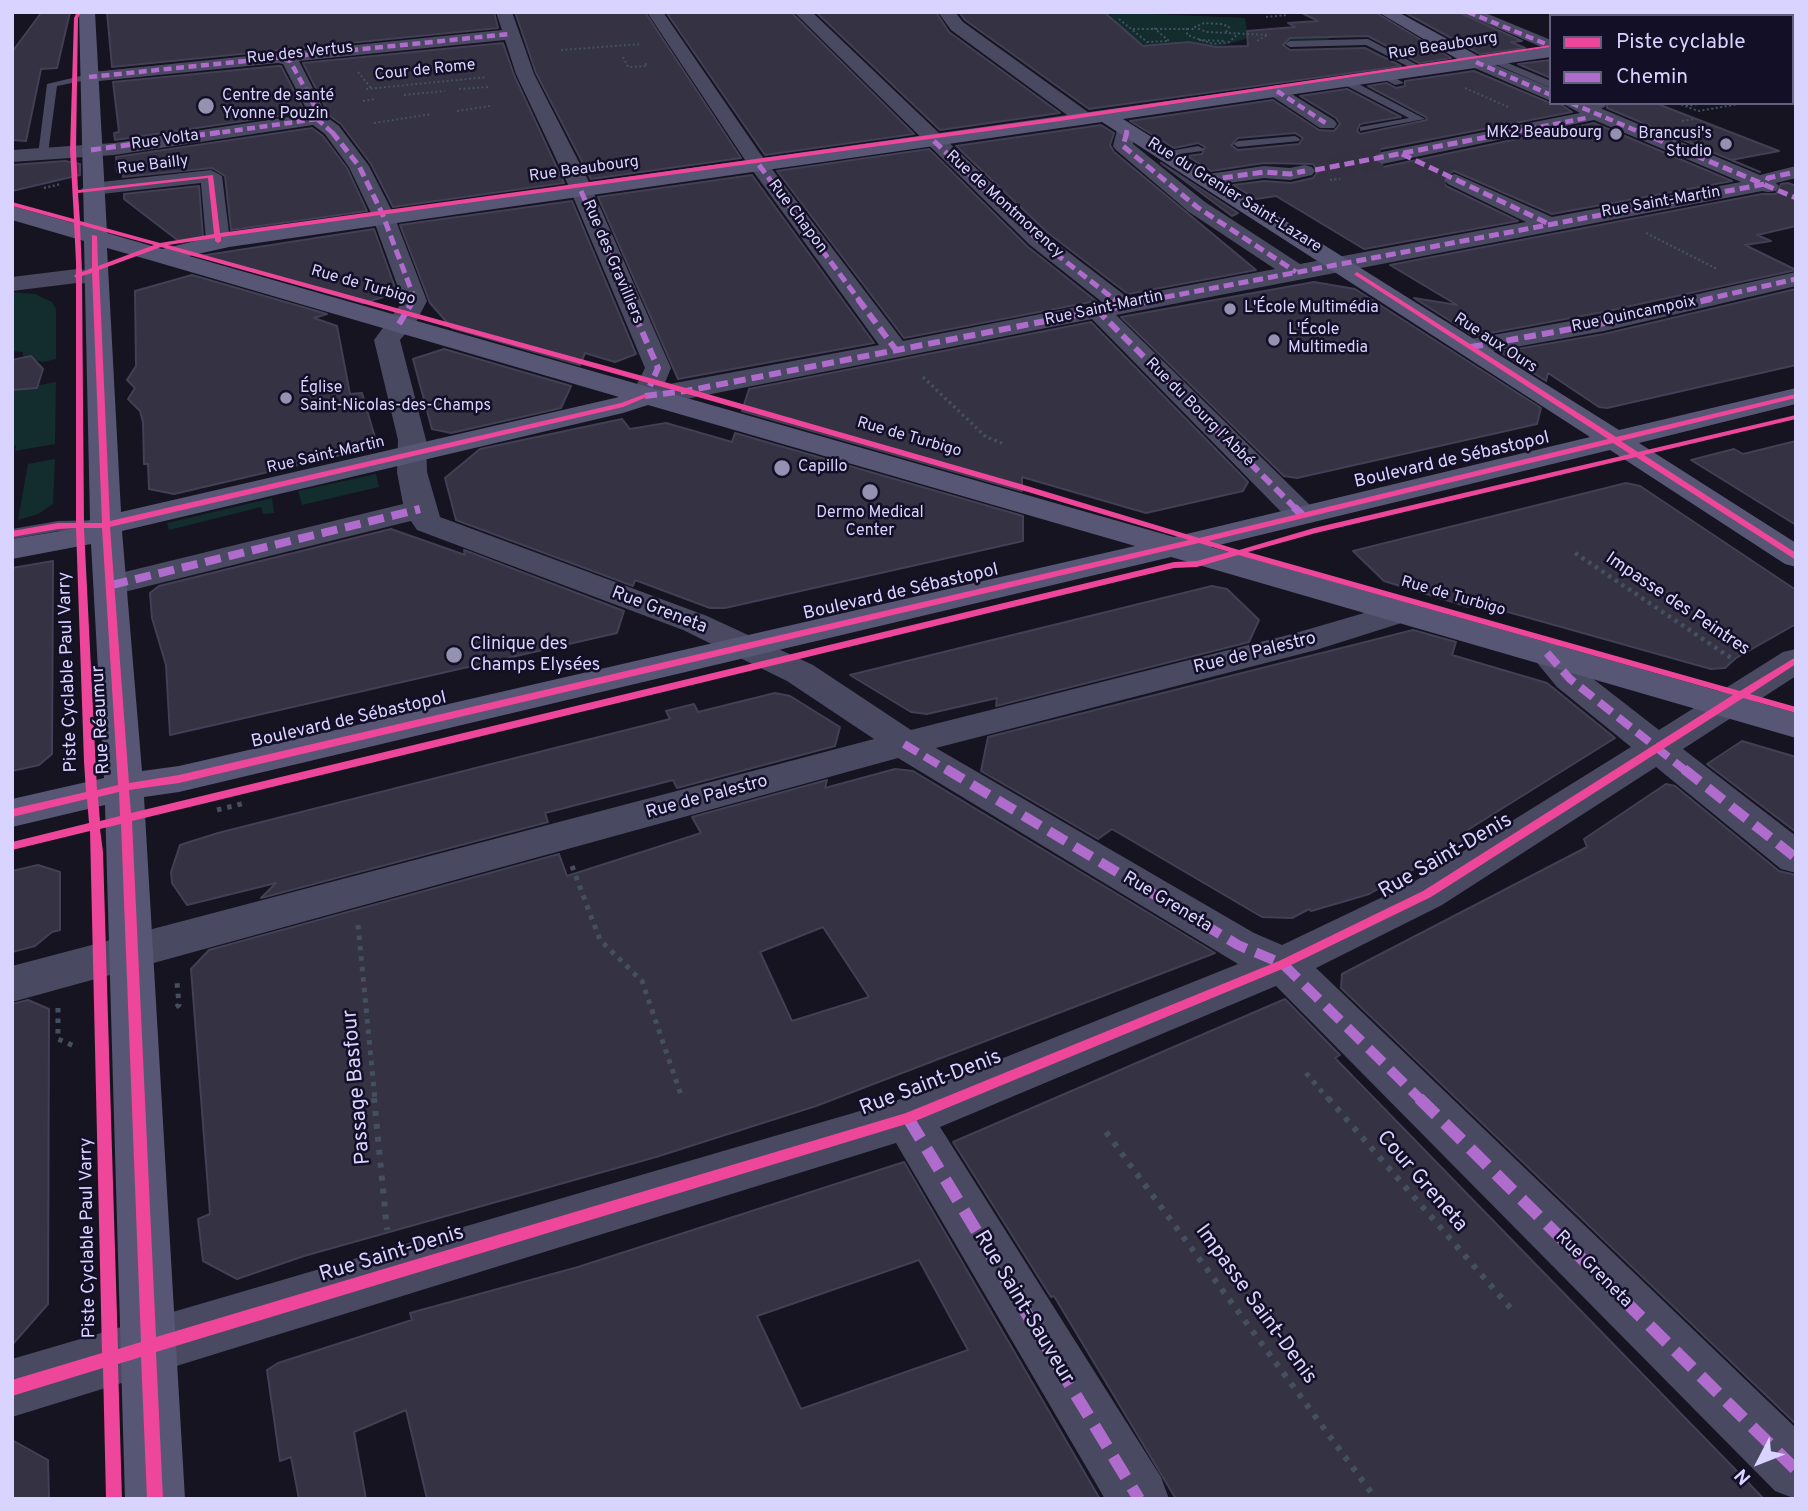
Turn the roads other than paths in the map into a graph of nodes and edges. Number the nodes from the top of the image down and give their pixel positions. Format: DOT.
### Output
graph roads {
  1 [pos="87,12"];
  2 [pos="504,12"];
  3 [pos="655,12"];
  4 [pos="802,12"];
  5 [pos="946,12"];
  6 [pos="1386,12"];
  7 [pos="1468,12"];
  8 [pos="510,34"];
  9 [pos="1384,40"];
  10 [pos="1368,42"];
  11 [pos="1290,44"];
  12 [pos="1549,45"];
  13 [pos="1549,52"];
  14 [pos="284,58"];
  15 [pos="1484,61"];
  16 [pos="1422,69"];
  17 [pos="89,76"];
  18 [pos="1345,81"];
  19 [pos="1549,84"];
  20 [pos="1277,91"];
  21 [pos="1549,94"];
  22 [pos="1577,105"];
  23 [pos="1596,112"];
  24 [pos="1096,118"];
  25 [pos="317,119"];
  26 [pos="1327,124"];
  27 [pos="1364,129"];
  28 [pos="1127,130"];
  29 [pos="1295,139"];
  30 [pos="934,141"];
  31 [pos="1238,144"];
  32 [pos="1196,148"];
  33 [pos="91,150"];
  34 [pos="42,153"];
  35 [pos="1164,153"];
  36 [pos="12,156"];
  37 [pos="759,165"];
  38 [pos="1429,167"];
  39 [pos="1317,169"];
  40 [pos="1796,173"];
  41 [pos="1208,180"];
  42 [pos="1455,180"];
  43 [pos="1765,184"];
  44 [pos="92,189"];
  45 [pos="581,191"];
  46 [pos="1796,198"];
  47 [pos="12,214"];
  48 [pos="384,218"];
  49 [pos="1549,224"];
  50 [pos="94,236"];
  51 [pos="218,241"];
  52 [pos="159,257"];
  53 [pos="1340,263"];
  54 [pos="1296,272"];
  55 [pos="95,277"];
  56 [pos="1796,279"];
  57 [pos="12,284"];
  58 [pos="1109,308"];
  59 [pos="399,324"];
  60 [pos="1471,347"];
  61 [pos="897,350"];
  62 [pos="645,396"];
  63 [pos="1793,399"];
  64 [pos="1616,440"];
  65 [pos="412,453"];
  66 [pos="420,509"];
  67 [pos="1302,515"];
  68 [pos="106,525"];
  69 [pos="12,534"];
  70 [pos="1170,546"];
  71 [pos="12,549"];
  72 [pos="1796,557"];
  73 [pos="112,585"];
  74 [pos="1402,612"];
  75 [pos="746,646"];
  76 [pos="1546,653"];
  77 [pos="1796,660"];
  78 [pos="1725,705"];
  79 [pos="1796,726"];
  80 [pos="904,744"];
  81 [pos="1660,748"];
  82 [pos="124,787"];
  83 [pos="12,813"];
  84 [pos="1796,858"];
  85 [pos="131,953"];
  86 [pos="1283,964"];
  87 [pos="12,984"];
  88 [pos="908,1118"];
  89 [pos="149,1346"];
  90 [pos="12,1388"];
  91 [pos="1796,1470"];
  92 [pos="155,1499"];
  93 [pos="1139,1499"];
  1 -- 17 [label="main road, Rue Réaumur"];
  2 -- 8 [label="street, Rue des Gravilliers"];
  3 -- 37 [label="street, Rue Chapon"];
  4 -- 30 [label="street, Rue de Montmorency"];
  5 -- 24 [label="street"];
  6 -- 15 [label="main road"];
  7 -- 12 [label="street"];
  8 -- 14 [label="street, Rue des Vertus"];
  8 -- 45 [label="street, Rue des Gravilliers"];
  9 -- 10 [label="lane"];
  10 -- 11 [label="lane"];
  10 -- 16 [label="lane"];
  13 -- 15 [label="main road, Rue Beaubourg"];
  14 -- 17 [label="street, Rue des Vertus"];
  14 -- 25 [label="street"];
  15 -- 16 [label="main road, Rue Beaubourg"];
  15 -- 19 [label="lane"];
  15 -- 21 [label="street"];
  16 -- 18 [label="main road, Rue Beaubourg"];
  17 -- 33 [label="main road, Rue Réaumur"];
  17 -- 34 [label="lane"];
  18 -- 20 [label="main road, Rue Beaubourg"];
  18 -- 27 [label="lane"];
  20 -- 24 [label="main road, Rue Beaubourg"];
  20 -- 26 [label="street"];
  22 -- 23 [label="street"];
  23 -- 38 [label="street"];
  23 -- 43 [label="street"];
  24 -- 28 [label="main road, Rue du Grenier Saint-Lazare"];
  24 -- 30 [label="main road, Rue Beaubourg"];
  25 -- 33 [label="street, Rue Volta"];
  25 -- 48 [label="street"];
  28 -- 35 [label="main road, Rue du Grenier Saint-Lazare"];
  28 -- 54 [label="street, Rue du Grenier Saint-Lazare"];
  29 -- 31 [label="lane"];
  30 -- 37 [label="main road, Rue Beaubourg"];
  30 -- 58 [label="street, Rue de Montmorency"];
  32 -- 35 [label="lane"];
  33 -- 34 [label="street, Rue Volta"];
  33 -- 44 [label="main road, Rue Réaumur"];
  34 -- 36 [label="street, Rue Volta"];
  35 -- 41 [label="main road, Rue du Grenier Saint-Lazare"];
  37 -- 45 [label="main road, Rue Beaubourg"];
  37 -- 61 [label="street, Rue Chapon"];
  39 -- 41 [label="street"];
  40 -- 43 [label="street, Rue Saint-Martin"];
  41 -- 53 [label="main road, Rue du Grenier Saint-Lazare"];
  42 -- 49 [label="street"];
  43 -- 46 [label="street"];
  43 -- 49 [label="street, Rue Saint-Martin"];
  44 -- 50 [label="main road, Rue Réaumur"];
  44 -- 51 [label="street, Rue Bailly"];
  45 -- 48 [label="main road, Rue Beaubourg"];
  45 -- 62 [label="street, Rue des Gravilliers"];
  47 -- 50 [label="main road, Rue de Turbigo"];
  48 -- 51 [label="main road, Rue Beaubourg"];
  48 -- 59 [label="street"];
  49 -- 53 [label="street, Rue Saint-Martin"];
  50 -- 52 [label="main road, Rue de Turbigo"];
  50 -- 55 [label="main road, Rue Réaumur"];
  51 -- 52 [label="main road, Rue Beaubourg"];
  52 -- 55 [label="main road, Rue Beaubourg"];
  52 -- 59 [label="main road, Rue de Turbigo"];
  53 -- 54 [label="street, Rue Saint-Martin"];
  53 -- 60 [label="main road, Rue aux Ours"];
  54 -- 58 [label="street, Rue Saint-Martin"];
  55 -- 57 [label="street"];
  55 -- 68 [label="main road, Rue Réaumur"];
  56 -- 60 [label="street, Rue Quincampoix"];
  58 -- 61 [label="street, Rue Saint-Martin"];
  58 -- 67 [label="street, Rue du Bourg l'Abbé"];
  59 -- 62 [label="main road, Rue de Turbigo"];
  59 -- 65 [label="street"];
  60 -- 64 [label="main road, Rue aux Ours"];
  61 -- 62 [label="street, Rue Saint-Martin"];
  62 -- 65 [label="main road, Rue Saint-Martin"];
  62 -- 70 [label="main road, Rue de Turbigo"];
  63 -- 64 [label="main road, Boulevard de Sébastopol"];
  64 -- 67 [label="main road, Boulevard de Sébastopol"];
  64 -- 72 [label="main road, Rue aux Ours"];
  65 -- 66 [label="street, Rue Saint-Martin"];
  65 -- 68 [label="main road, Rue Saint-Martin"];
  66 -- 73 [label="street"];
  66 -- 75 [label="street, Rue Greneta"];
  67 -- 70 [label="main road, Boulevard de Sébastopol"];
  68 -- 69 [label="lane, Rue Saint-Martin"];
  68 -- 71 [label="main road, Rue Saint-Martin"];
  68 -- 73 [label="main road, Rue Réaumur"];
  70 -- 74 [label="main road, Rue de Turbigo"];
  70 -- 75 [label="main road, Boulevard de Sébastopol"];
  73 -- 82 [label="main road, Rue Réaumur"];
  74 -- 76 [label="main road, Rue de Turbigo"];
  74 -- 80 [label="street, Rue de Palestro"];
  75 -- 80 [label="street, Rue Greneta"];
  75 -- 82 [label="main road, Boulevard de Sébastopol"];
  76 -- 78 [label="main road, Rue de Turbigo"];
  76 -- 81 [label="street"];
  77 -- 78 [label="street, Rue Saint-Denis"];
  78 -- 79 [label="main road, Rue de Turbigo"];
  78 -- 81 [label="street, Rue Saint-Denis"];
  80 -- 85 [label="street, Rue de Palestro"];
  80 -- 86 [label="street, Rue Greneta"];
  81 -- 84 [label="street"];
  81 -- 86 [label="street, Rue Saint-Denis"];
  82 -- 83 [label="main road, Boulevard de Sébastopol"];
  82 -- 85 [label="main road, Rue Réaumur"];
  85 -- 87 [label="street, Rue de Palestro"];
  85 -- 89 [label="main road, Rue Réaumur"];
  86 -- 88 [label="street, Rue Saint-Denis"];
  86 -- 91 [label="street, Rue Greneta"];
  88 -- 89 [label="street, Rue Saint-Denis"];
  88 -- 93 [label="street, Rue Saint-Sauveur"];
  89 -- 90 [label="street, Rue Saint-Denis"];
  89 -- 92 [label="main road, Rue Réaumur"];
}
